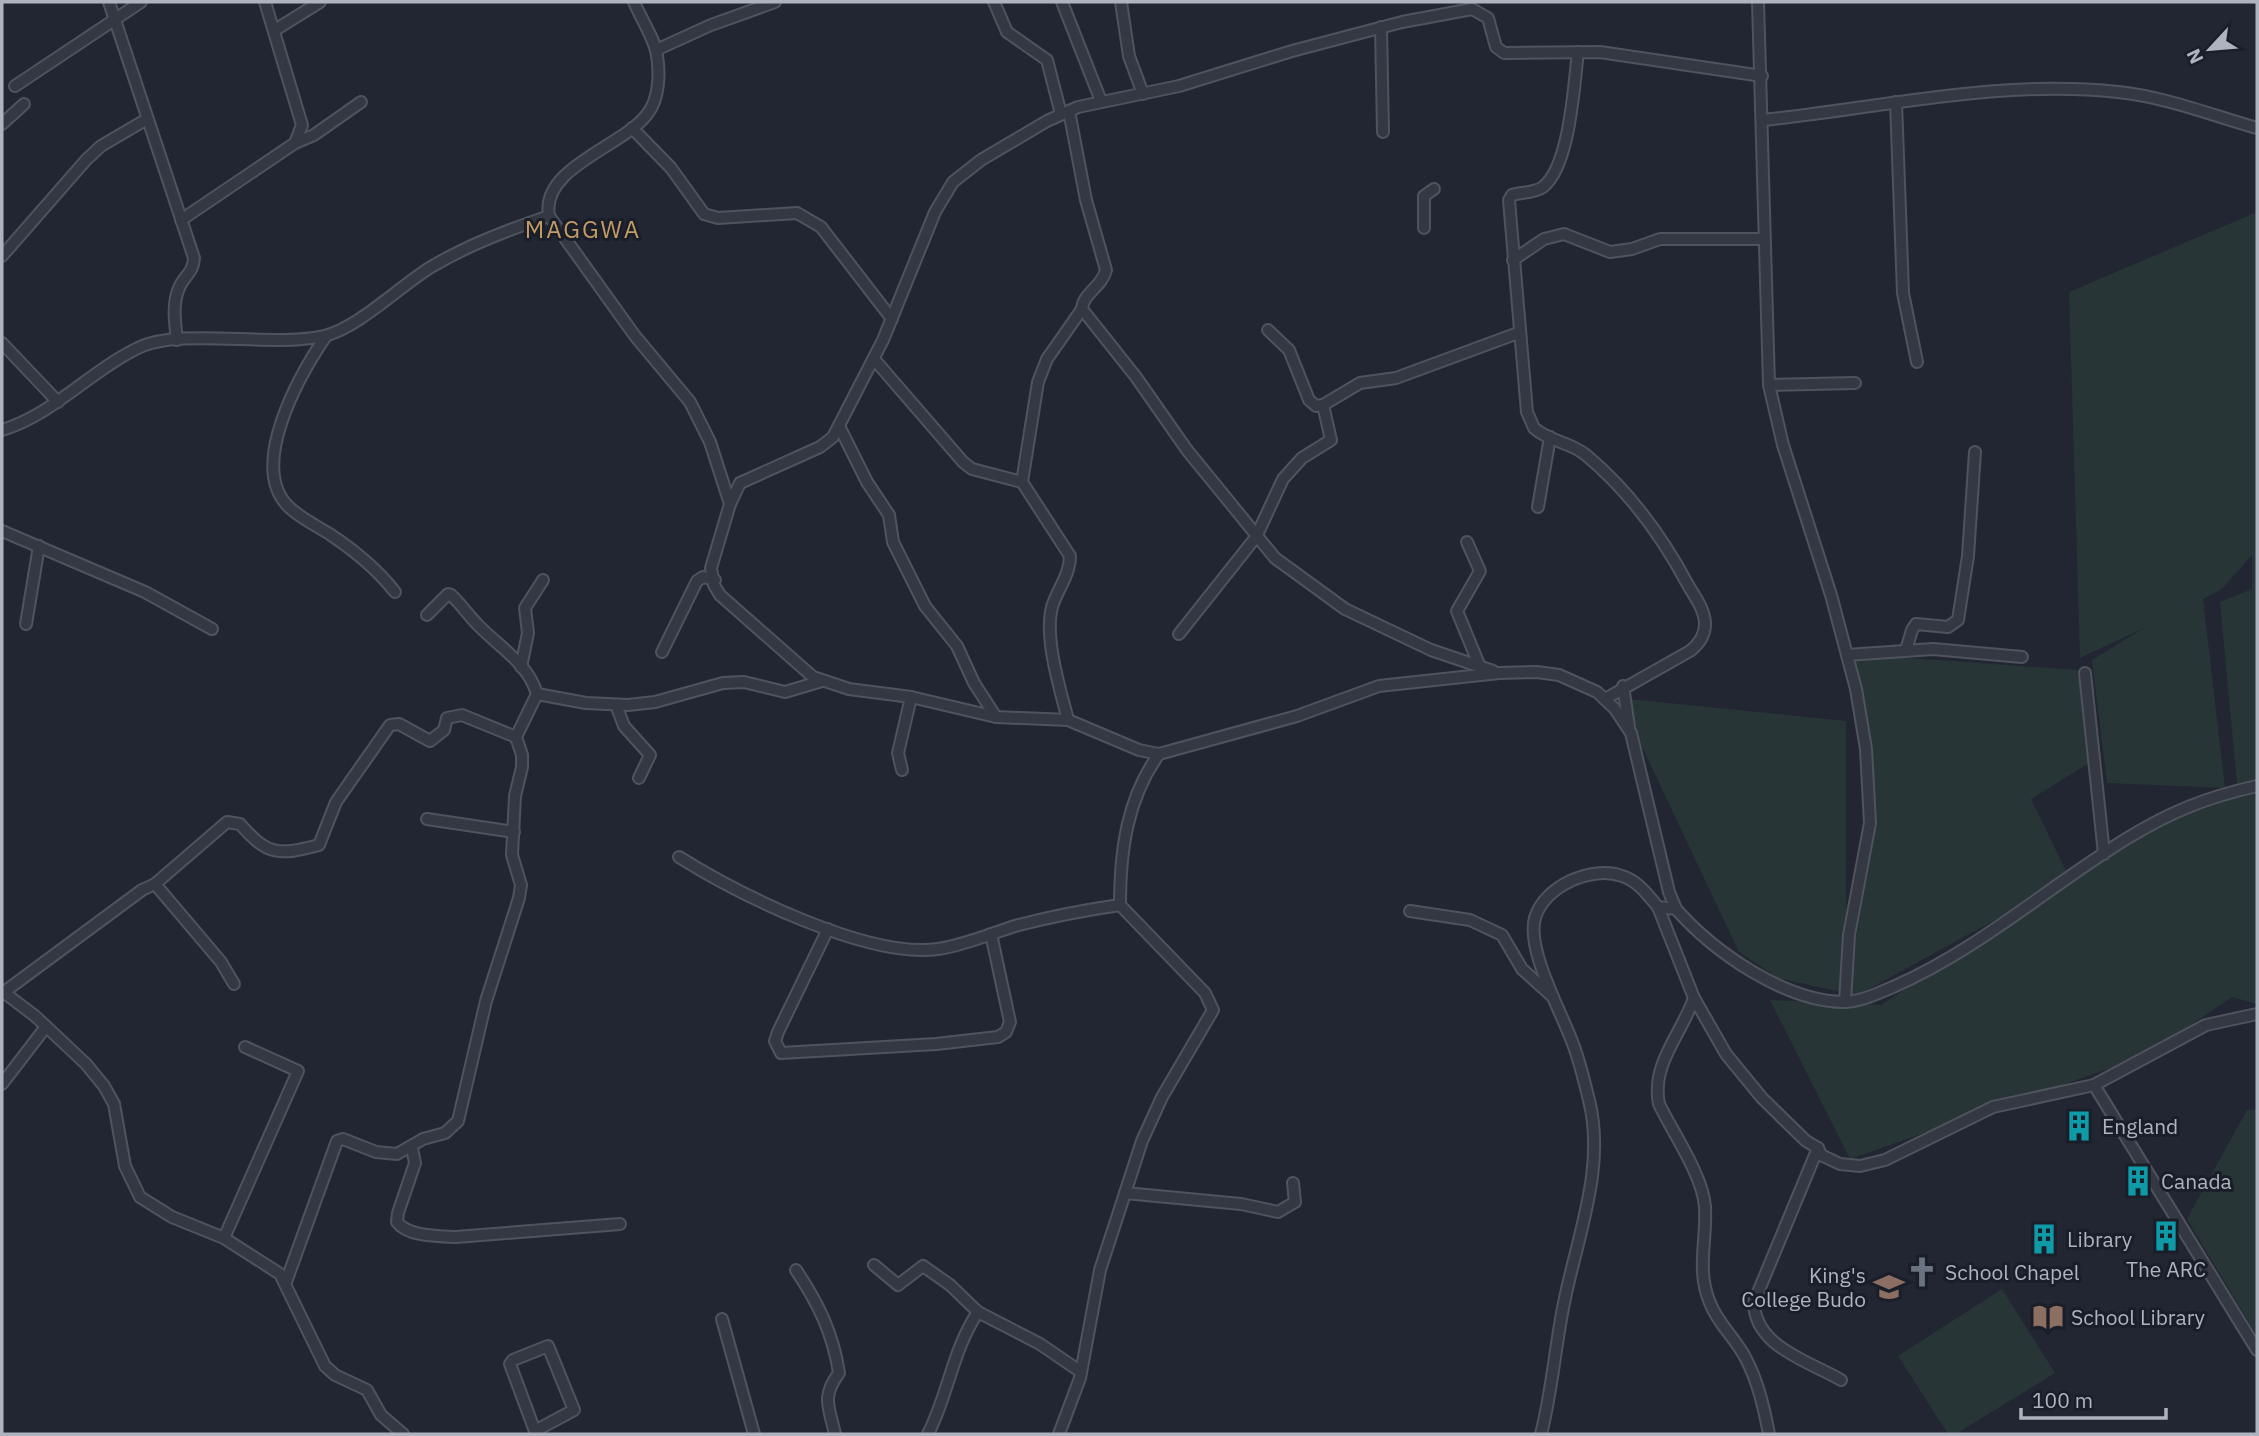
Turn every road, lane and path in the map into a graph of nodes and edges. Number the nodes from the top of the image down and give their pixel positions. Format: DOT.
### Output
graph roads {
  1 [pos="109,2"];
  2 [pos="141,2"];
  3 [pos="265,2"];
  4 [pos="320,2"];
  5 [pos="634,2"];
  6 [pos="775,2"];
  7 [pos="994,2"];
  8 [pos="1062,2"];
  9 [pos="1121,2"];
  10 [pos="1758,2"];
  11 [pos="114,18"];
  12 [pos="1381,27"];
  13 [pos="275,30"];
  14 [pos="656,50"];
  15 [pos="1578,52"];
  16 [pos="1762,76"];
  17 [pos="15,86"];
  18 [pos="1143,94"];
  19 [pos="1101,101"];
  20 [pos="1896,102"];
  21 [pos="360,103"];
  22 [pos="24,104"];
  23 [pos="1065,112"];
  24 [pos="147,119"];
  25 [pos="1763,120"];
  26 [pos="2,124"];
  27 [pos="632,128"];
  28 [pos="2257,128"];
  29 [pos="1383,132"];
  30 [pos="295,143"];
  31 [pos="1434,190"];
  32 [pos="548,216"];
  33 [pos="181,220"];
  34 [pos="1424,228"];
  35 [pos="1764,239"];
  36 [pos="2,256"];
  37 [pos="1513,260"];
  38 [pos="1082,309"];
  39 [pos="892,319"];
  40 [pos="1268,330"];
  41 [pos="1518,333"];
  42 [pos="326,335"];
  43 [pos="177,340"];
  44 [pos="2,342"];
  45 [pos="874,359"];
  46 [pos="1917,362"];
  47 [pos="1856,383"];
  48 [pos="1769,385"];
  49 [pos="58,402"];
  50 [pos="1323,405"];
  51 [pos="840,428"];
  52 [pos="2,430"];
  53 [pos="1550,437"];
  54 [pos="1975,452"];
  55 [pos="1022,482"];
  56 [pos="730,504"];
  57 [pos="1538,507"];
  58 [pos="2,531"];
  59 [pos="1256,537"];
  60 [pos="1467,542"];
  61 [pos="38,546"];
  62 [pos="543,580"];
  63 [pos="715,580"];
  64 [pos="395,592"];
  65 [pos="427,615"];
  66 [pos="26,624"];
  67 [pos="212,629"];
  68 [pos="1179,634"];
  69 [pos="1906,650"];
  70 [pos="662,652"];
  71 [pos="1847,655"];
  72 [pos="2022,657"];
  73 [pos="521,667"];
  74 [pos="1480,667"];
  75 [pos="1499,673"];
  76 [pos="2085,673"];
  77 [pos="822,681"];
  78 [pos="1623,686"];
  79 [pos="537,694"];
  80 [pos="911,697"];
  81 [pos="1605,699"];
  82 [pos="615,705"];
  83 [pos="996,717"];
  84 [pos="1068,720"];
  85 [pos="1631,733"];
  86 [pos="516,737"];
  87 [pos="1159,754"];
  88 [pos="902,770"];
  89 [pos="639,778"];
  90 [pos="2257,786"];
  91 [pos="427,820"];
  92 [pos="514,832"];
  93 [pos="2105,854"];
  94 [pos="679,857"];
  95 [pos="155,884"];
  96 [pos="1120,905"];
  97 [pos="1658,906"];
  98 [pos="1676,909"];
  99 [pos="1410,911"];
  100 [pos="828,929"];
  101 [pos="991,934"];
  102 [pos="234,984"];
  103 [pos="3,992"];
  104 [pos="1555,999"];
  105 [pos="1694,999"];
  106 [pos="1845,1002"];
  107 [pos="2257,1014"];
  108 [pos="45,1028"];
  109 [pos="245,1047"];
  110 [pos="2,1084"];
  111 [pos="2094,1086"];
  112 [pos="412,1148"];
  113 [pos="1818,1148"];
  114 [pos="1293,1183"];
  115 [pos="1125,1193"];
  116 [pos="620,1224"];
  117 [pos="224,1238"];
  118 [pos="874,1265"];
  119 [pos="796,1270"];
  120 [pos="286,1282"];
  121 [pos="978,1312"];
  122 [pos="722,1319"];
  123 [pos="2257,1350"];
  124 [pos="1081,1372"];
  125 [pos="1841,1380"];
  126 [pos="535,1433"];
  127 [pos="403,1434"];
  128 [pos="754,1434"];
  129 [pos="835,1434"];
  130 [pos="929,1434"];
  131 [pos="1059,1434"];
  132 [pos="1542,1434"];
  133 [pos="1769,1434"];
  1 -- 11 [label="street"];
  2 -- 11 [label="street"];
  3 -- 13 [label="street"];
  4 -- 13 [label="street"];
  5 -- 14 [label="street"];
  6 -- 14 [label="street"];
  7 -- 23 [label="street"];
  8 -- 19 [label="street"];
  9 -- 18 [label="street"];
  10 -- 16 [label="street"];
  11 -- 17 [label="street"];
  11 -- 24 [label="street"];
  12 -- 15 [label="street"];
  12 -- 18 [label="street"];
  12 -- 29 [label="street"];
  13 -- 30 [label="street"];
  14 -- 27 [label="street"];
  15 -- 16 [label="street"];
  15 -- 37 [label="street"];
  16 -- 25 [label="street"];
  18 -- 19 [label="street"];
  19 -- 23 [label="street"];
  20 -- 25 [label="street"];
  20 -- 28 [label="street"];
  20 -- 46 [label="street"];
  21 -- 30 [label="street"];
  22 -- 26 [label="street"];
  23 -- 38 [label="street"];
  23 -- 39 [label="street"];
  24 -- 33 [label="street"];
  24 -- 36 [label="street"];
  25 -- 35 [label="street"];
  27 -- 32 [label="street"];
  27 -- 39 [label="street"];
  30 -- 33 [label="street"];
  31 -- 34 [label="street"];
  32 -- 42 [label="street"];
  32 -- 56 [label="street"];
  33 -- 43 [label="street"];
  35 -- 37 [label="street"];
  35 -- 48 [label="street"];
  37 -- 41 [label="street"];
  38 -- 55 [label="street"];
  38 -- 59 [label="street"];
  39 -- 45 [label="street"];
  40 -- 50 [label="street"];
  41 -- 50 [label="street"];
  41 -- 53 [label="street"];
  42 -- 43 [label="street"];
  42 -- 64 [label="street"];
  43 -- 49 [label="street"];
  44 -- 49 [label="street"];
  45 -- 51 [label="street"];
  45 -- 55 [label="street"];
  47 -- 48 [label="street"];
  48 -- 71 [label="street"];
  49 -- 52 [label="street"];
  50 -- 59 [label="street"];
  51 -- 56 [label="street"];
  51 -- 83 [label="street"];
  53 -- 57 [label="street"];
  53 -- 78 [label="street"];
  54 -- 69 [label="street"];
  55 -- 84 [label="street"];
  56 -- 63 [label="street"];
  58 -- 61 [label="street"];
  59 -- 68 [label="street"];
  59 -- 74 [label="street"];
  60 -- 74 [label="street"];
  61 -- 66 [label="street"];
  61 -- 67 [label="street"];
  62 -- 73 [label="street"];
  63 -- 70 [label="street"];
  63 -- 77 [label="street"];
  65 -- 73 [label="street"];
  69 -- 71 [label="street"];
  69 -- 72 [label="street"];
  71 -- 106 [label="street"];
  73 -- 79 [label="street"];
  74 -- 75 [label="street"];
  75 -- 81 [label="street"];
  75 -- 87 [label="street"];
  76 -- 93 [label="street"];
  77 -- 80 [label="street"];
  77 -- 82 [label="street"];
  78 -- 81 [label="street"];
  78 -- 85 [label="street"];
  79 -- 82 [label="street"];
  79 -- 86 [label="street"];
  80 -- 83 [label="street"];
  80 -- 88 [label="street"];
  81 -- 85 [label="street"];
  82 -- 89 [label="street"];
  83 -- 84 [label="street"];
  84 -- 87 [label="street"];
  85 -- 98 [label="street"];
  86 -- 92 [label="street"];
  86 -- 95 [label="street"];
  87 -- 96 [label="street"];
  90 -- 93 [label="street"];
  91 -- 92 [label="street"];
  92 -- 112 [label="street"];
  93 -- 106 [label="street"];
  94 -- 100 [label="street"];
  95 -- 102 [label="street"];
  95 -- 103 [label="street"];
  96 -- 101 [label="street"];
  96 -- 115 [label="street"];
  97 -- 98 [label="street"];
  97 -- 104 [label="street"];
  97 -- 105 [label="street"];
  98 -- 106 [label="street"];
  99 -- 104 [label="street"];
  100 -- 101 [label="street"];
  100 -- 101 [label="street"];
  103 -- 108 [label="street"];
  104 -- 132 [label="street"];
  105 -- 113 [label="street"];
  105 -- 133 [label="street"];
  107 -- 111 [label="street"];
  108 -- 110 [label="street"];
  108 -- 117 [label="street"];
  109 -- 117 [label="street"];
  111 -- 113 [label="street"];
  111 -- 123 [label="street"];
  112 -- 116 [label="street"];
  112 -- 120 [label="street"];
  113 -- 125 [label="street"];
  114 -- 115 [label="street"];
  115 -- 124 [label="street"];
  117 -- 120 [label="street"];
  118 -- 121 [label="street"];
  119 -- 129 [label="street"];
  120 -- 127 [label="street"];
  121 -- 124 [label="street"];
  121 -- 130 [label="street"];
  122 -- 128 [label="street"];
  124 -- 131 [label="street"];
  126 -- 126 [label="street"];
}
